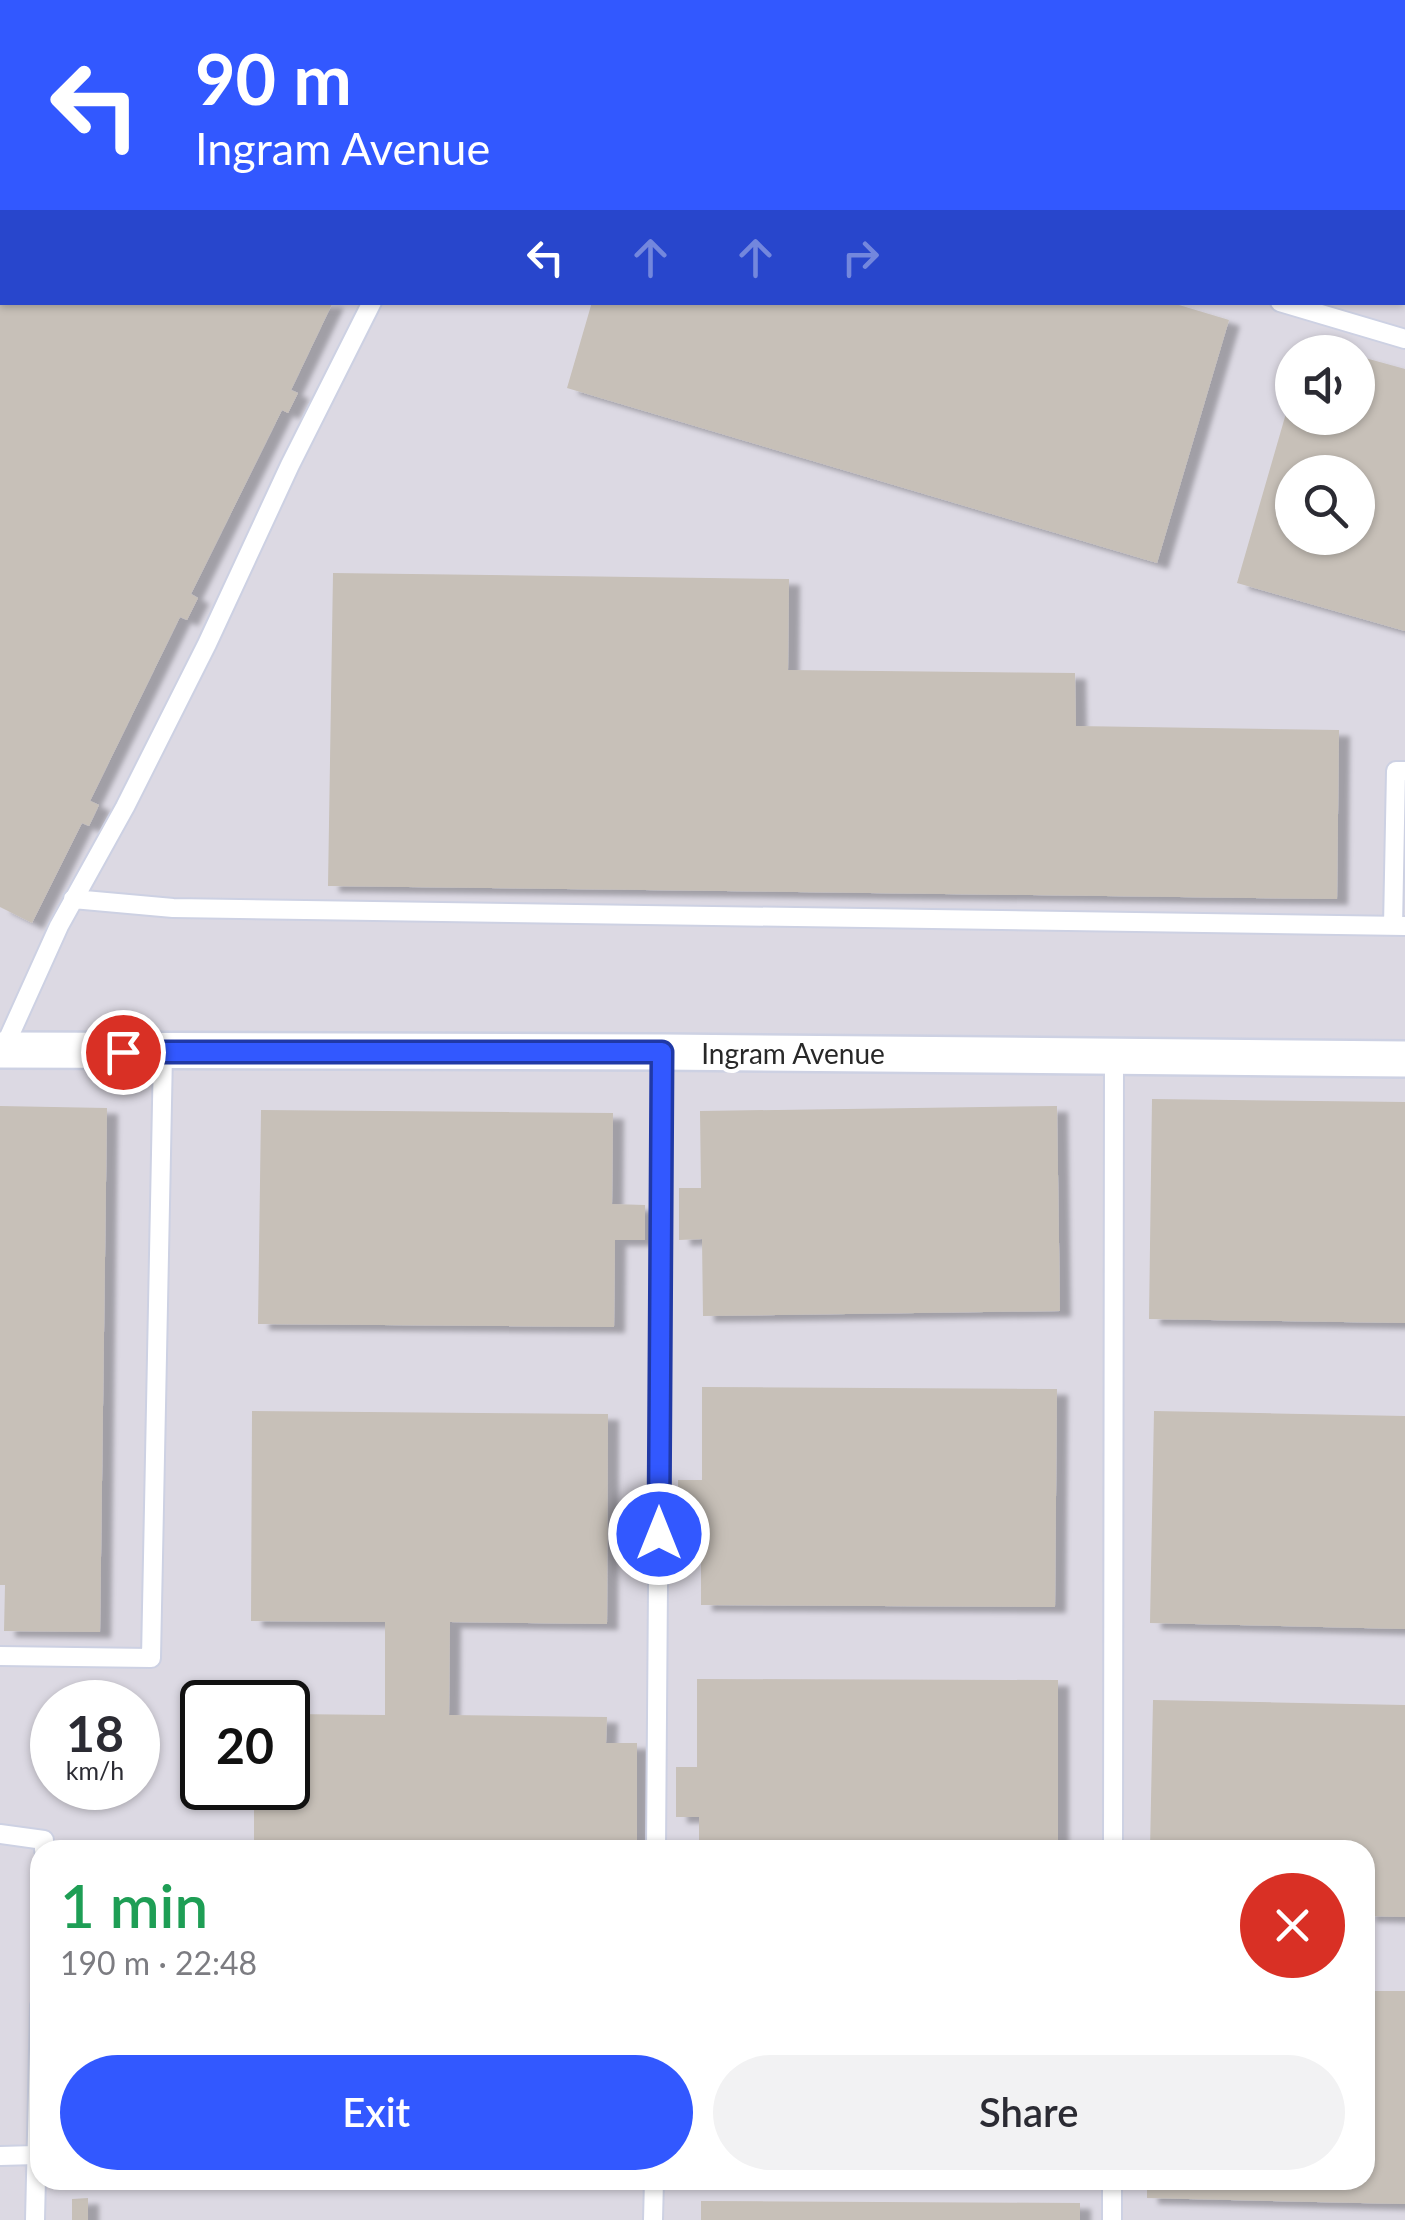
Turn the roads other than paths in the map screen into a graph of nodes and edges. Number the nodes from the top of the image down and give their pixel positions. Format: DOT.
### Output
graph roads {
  1 [pos="370,305"];
  2 [pos="1290,305"];
  3 [pos="1405,339"];
  4 [pos="1405,771"];
  5 [pos="74,899"];
  6 [pos="1399,926"];
  7 [pos="2,1050"];
  8 [pos="662,1052"];
  9 [pos="163,1053"];
  10 [pos="1114,1055"];
  11 [pos="1405,1059"];
  12 [pos="0,1656"];
  13 [pos="0,1834"];
  14 [pos="44,1840"];
  15 [pos="656,1840"];
  16 [pos="1113,1840"];
  17 [pos="30,2155"];
  18 [pos="0,2156"];
  19 [pos="35,2190"];
  20 [pos="654,2190"];
  21 [pos="1112,2190"];
  22 [pos="35,2220"];
  23 [pos="653,2220"];
  24 [pos="1112,2220"];
  1 -- 5 [label="lane"];
  2 -- 3 [label="lane"];
  4 -- 6 [label="lane"];
  5 -- 6 [label="lane"];
  5 -- 7 [label="lane"];
  7 -- 9 [label="street, Ingram Avenue"];
  8 -- 9 [label="street, Ingram Avenue"];
  8 -- 10 [label="street, Ingram Avenue"];
  8 -- 15 [label="lane"];
  9 -- 12 [label="lane"];
  10 -- 11 [label="street, Ingram Avenue"];
  10 -- 16 [label="lane"];
  13 -- 14 [label="lane"];
  17 -- 18 [label="lane"];
  19 -- 22 [label="lane"];
  20 -- 23 [label="lane"];
  21 -- 24 [label="lane"];
}
